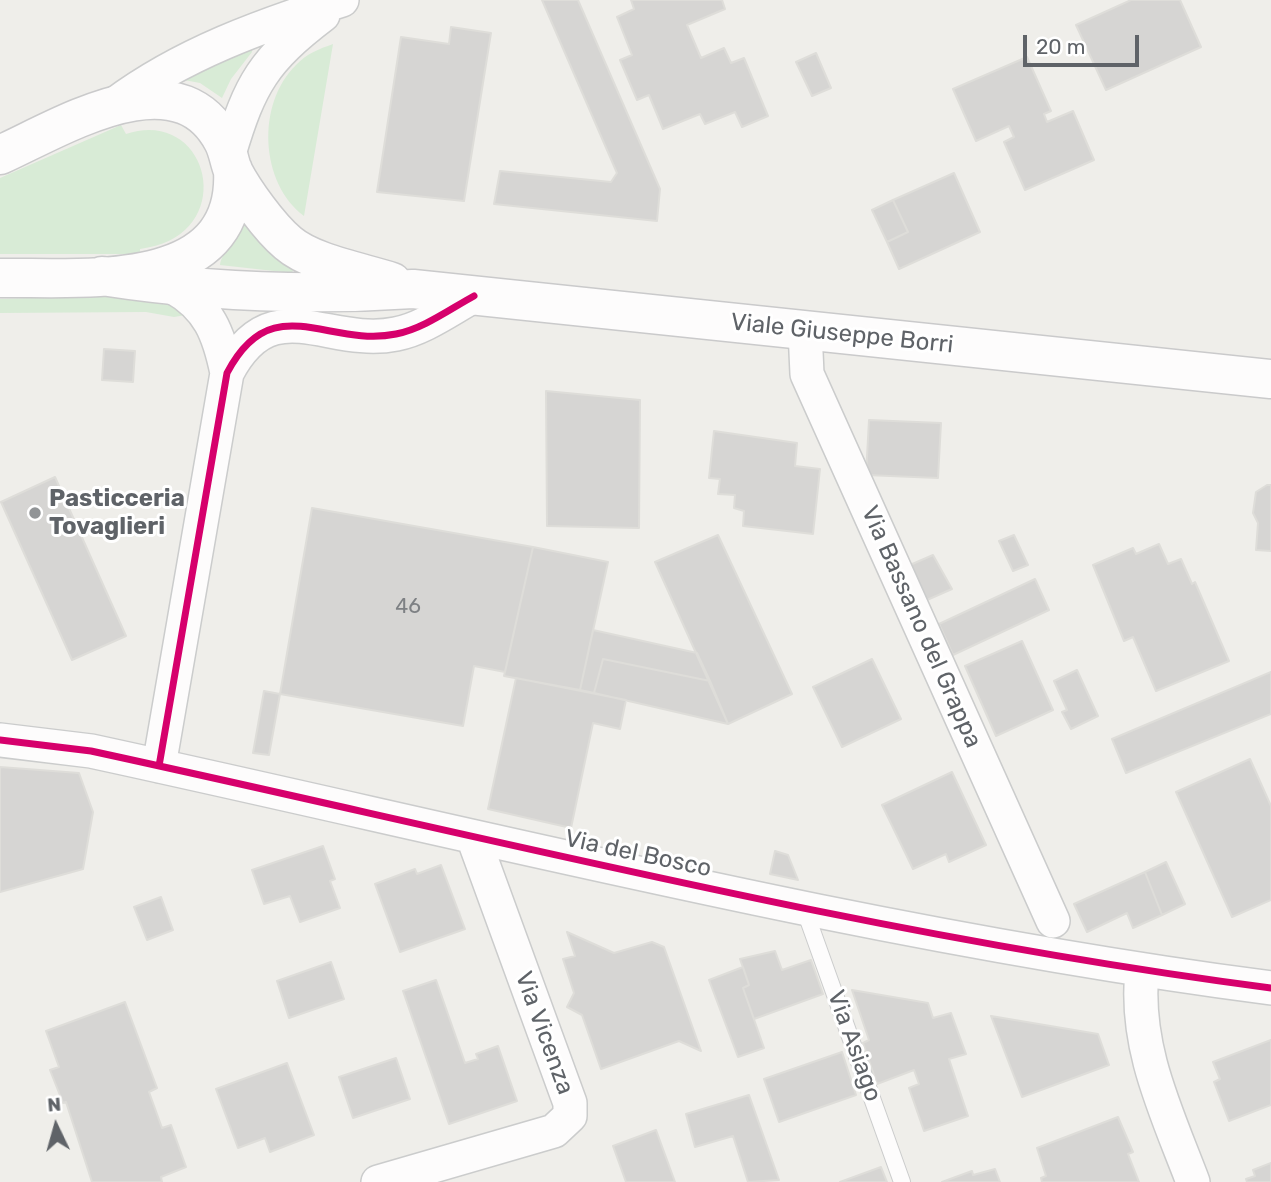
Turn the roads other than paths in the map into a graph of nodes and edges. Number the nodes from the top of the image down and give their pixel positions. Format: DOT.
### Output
graph roads {
  1 [pos="342,0"];
  2 [pos="115,104"];
  3 [pos="0,155"];
  4 [pos="231,162"];
  5 [pos="102,276"];
  6 [pos="0,278"];
  7 [pos="173,287"];
  8 [pos="413,289"];
  9 [pos="474,296"];
  10 [pos="805,330"];
  11 [pos="228,373"];
  12 [pos="1271,379"];
  13 [pos="0,740"];
  14 [pos="159,766"];
  15 [pos="473,837"];
  16 [pos="805,911"];
  17 [pos="1052,921"];
  18 [pos="1142,971"];
  19 [pos="1271,988"];
  20 [pos="379,1182"];
  21 [pos="902,1182"];
  22 [pos="1193,1182"];
  1 -- 2 [label="street"];
  1 -- 4 [label="street"];
  2 -- 3 [label="main road"];
  2 -- 4 [label="main road"];
  4 -- 5 [label="main road"];
  4 -- 8 [label="main road"];
  5 -- 6 [label="main road"];
  5 -- 7 [label="main road"];
  7 -- 8 [label="main road"];
  7 -- 11 [label="street"];
  8 -- 9 [label="main road, Viale Giuseppe Borri"];
  9 -- 10 [label="main road, Viale Giuseppe Borri"];
  9 -- 11 [label="street"];
  10 -- 12 [label="main road, Viale Giuseppe Borri"];
  10 -- 17 [label="street, Via Bassano del Grappa"];
  11 -- 14 [label="street"];
  13 -- 14 [label="street, Via del Bosco"];
  14 -- 15 [label="street, Via del Bosco"];
  15 -- 16 [label="street, Via del Bosco"];
  15 -- 20 [label="street, Via Vicenza"];
  16 -- 18 [label="street, Via del Bosco"];
  16 -- 21 [label="lane, Via Asiago"];
  18 -- 19 [label="street, Via del Bosco"];
  18 -- 22 [label="street"];
}
